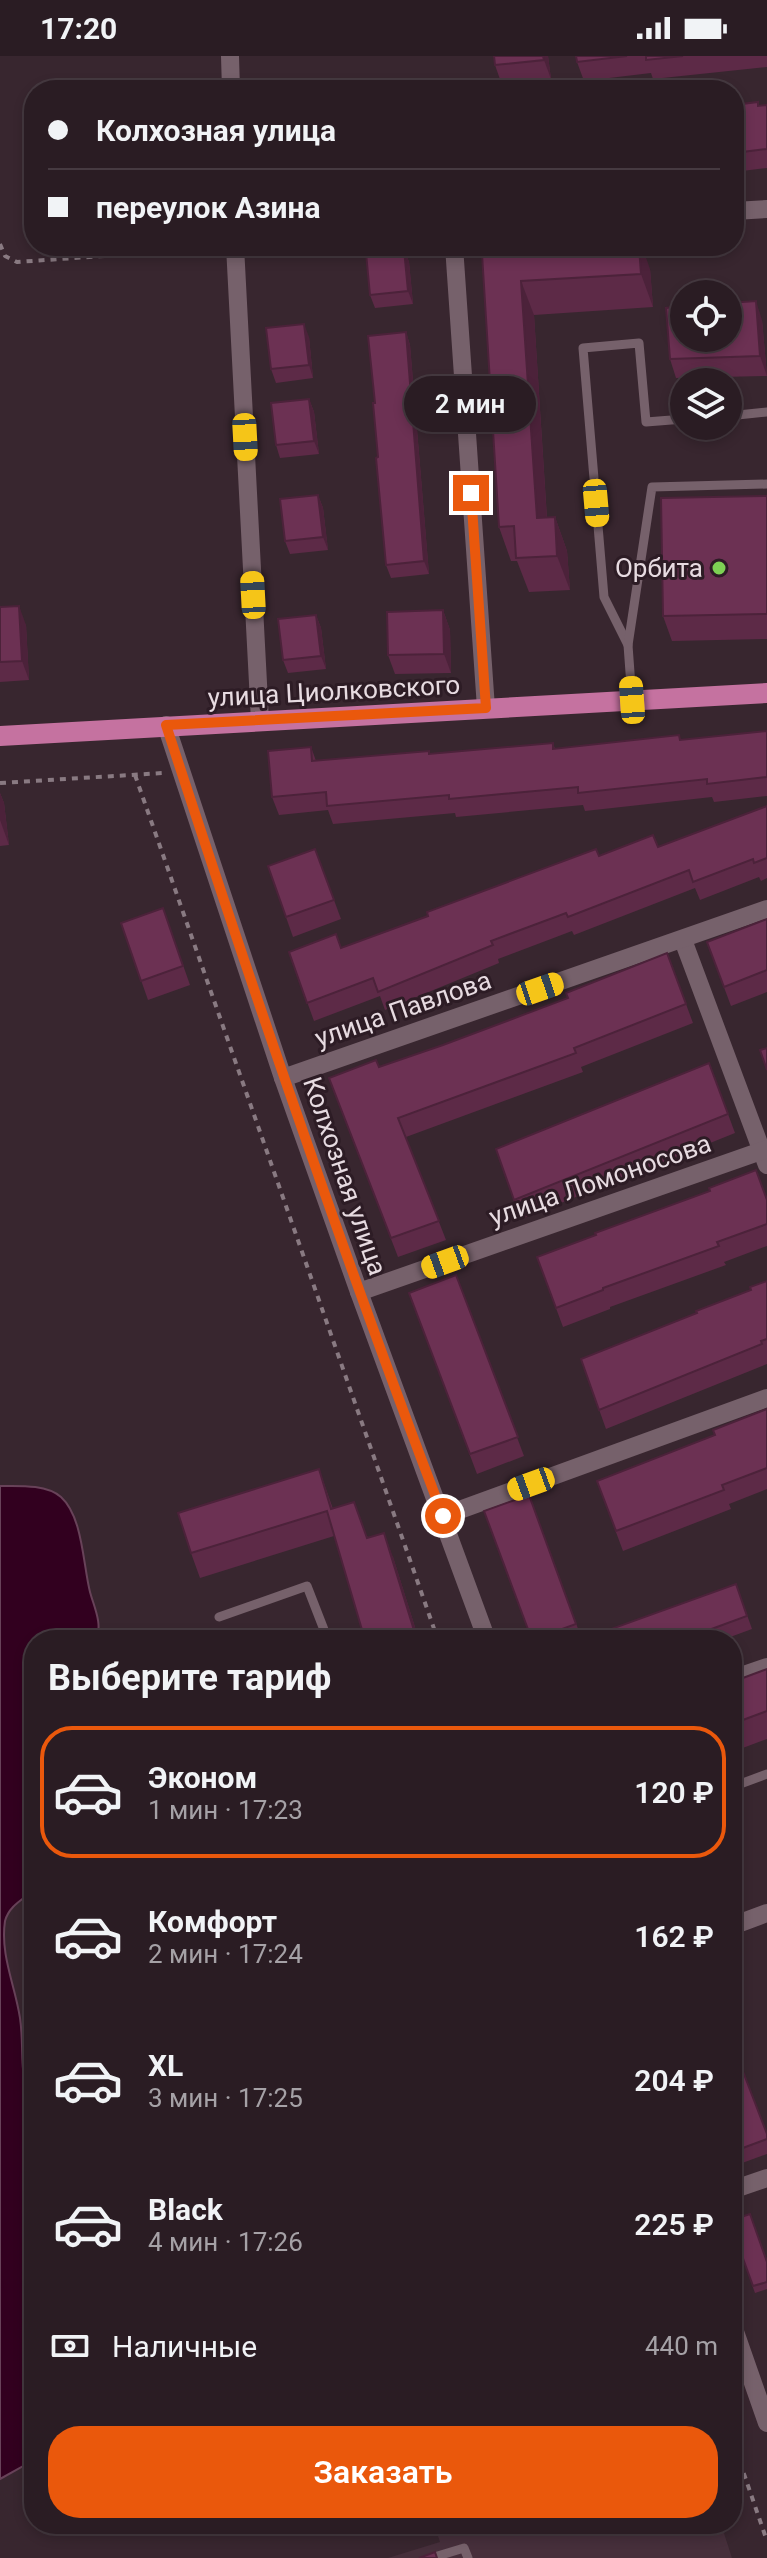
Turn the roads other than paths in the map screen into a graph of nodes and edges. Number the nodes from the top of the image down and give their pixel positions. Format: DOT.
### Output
graph roads {
  1 [pos="230,56"];
  2 [pos="231,80"];
  3 [pos="767,209"];
  4 [pos="744,210"];
  5 [pos="236,256"];
  6 [pos="455,256"];
  7 [pos="767,412"];
  8 [pos="742,415"];
  9 [pos="670,420"];
  10 [pos="767,484"];
  11 [pos="628,645"];
  12 [pos="767,693"];
  13 [pos="632,700"];
  14 [pos="486,708"];
  15 [pos="260,721"];
  16 [pos="166,725"];
  17 [pos="0,736"];
  18 [pos="767,909"];
  19 [pos="683,940"];
  20 [pos="283,1078"];
  21 [pos="765,1155"];
  22 [pos="359,1292"];
  23 [pos="767,1398"];
  24 [pos="443,1516"];
  25 [pos="219,1617"];
  26 [pos="324,1630"];
  27 [pos="483,1630"];
  28 [pos="767,1667"];
  29 [pos="742,1676"];
  30 [pos="767,1774"];
  31 [pos="742,1783"];
  32 [pos="767,1913"];
  33 [pos="742,1921"];
  34 [pos="767,2178"];
  35 [pos="742,2187"];
  36 [pos="742,2352"];
  37 [pos="767,2423"];
  38 [pos="431,2558"];
  39 [pos="468,2558"];
  1 -- 2 [label="street"];
  3 -- 4 [label="street"];
  5 -- 15 [label="street"];
  6 -- 14 [label="street"];
  7 -- 8 [label="lane"];
  9 -- 11 [label="lane"];
  10 -- 11 [label="lane"];
  11 -- 13 [label="lane"];
  12 -- 13 [label="main road, улица Циолковского"];
  13 -- 14 [label="main road, улица Циолковского"];
  14 -- 15 [label="main road, улица Циолковского"];
  15 -- 16 [label="main road, улица Циолковского"];
  16 -- 17 [label="main road, улица Циолковского"];
  16 -- 20 [label="street, Колхозная улица"];
  18 -- 19 [label="street, улица Павлова"];
  19 -- 20 [label="street, улица Павлова"];
  19 -- 21 [label="street"];
  20 -- 22 [label="street, Колхозная улица"];
  21 -- 22 [label="street, улица Ломоносова"];
  22 -- 24 [label="street, Колхозная улица"];
  23 -- 24 [label="street"];
  24 -- 27 [label="street, Колхозная улица"];
  25 -- 26 [label="lane"];
  28 -- 29 [label="street"];
  30 -- 31 [label="lane"];
  32 -- 33 [label="street"];
  34 -- 35 [label="street"];
  36 -- 37 [label="street"];
  38 -- 39 [label="lane"];
}
